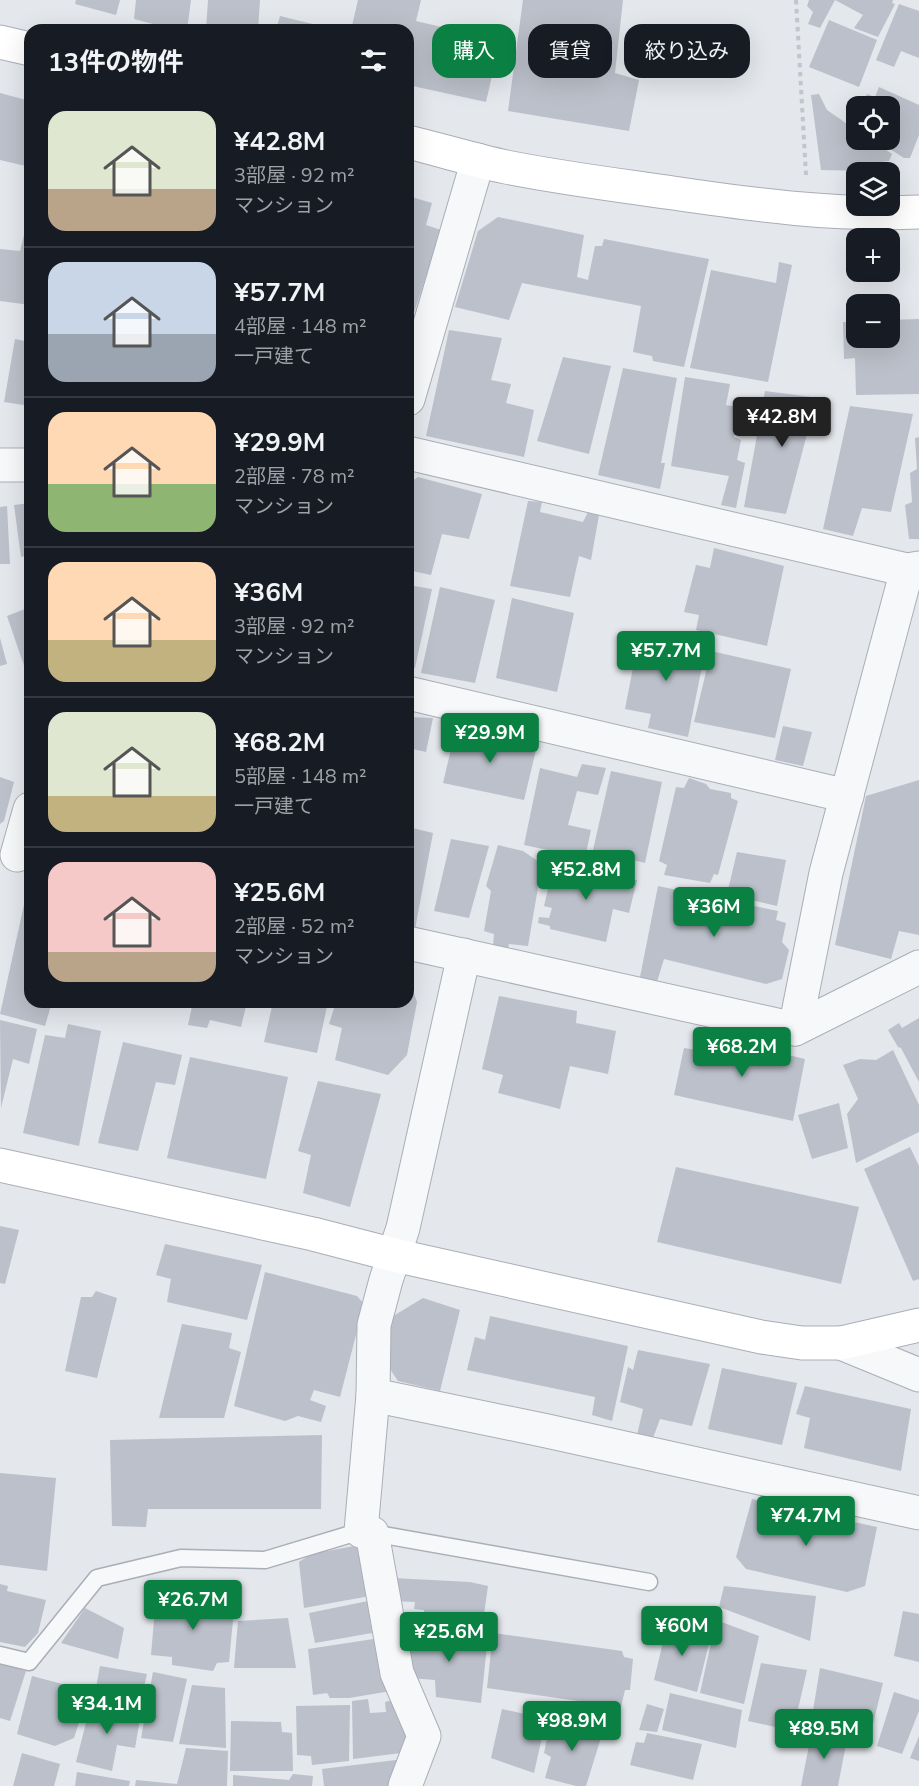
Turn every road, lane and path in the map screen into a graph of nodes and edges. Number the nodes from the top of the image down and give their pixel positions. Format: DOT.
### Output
graph roads {
  1 [pos="796,0"];
  2 [pos="0,42"];
  3 [pos="24,48"];
  4 [pos="414,144"];
  5 [pos="478,160"];
  6 [pos="806,175"];
  7 [pos="919,212"];
  8 [pos="414,379"];
  9 [pos="414,454"];
  10 [pos="0,465"];
  11 [pos="24,465"];
  12 [pos="913,569"];
  13 [pos="414,694"];
  14 [pos="847,796"];
  15 [pos="24,829"];
  16 [pos="16,855"];
  17 [pos="414,944"];
  18 [pos="464,956"];
  19 [pos="919,967"];
  20 [pos="795,1029"];
  21 [pos="0,1165"];
  22 [pos="394,1255"];
  23 [pos="919,1325"];
  24 [pos="841,1343"];
  25 [pos="919,1375"];
  26 [pos="373,1395"];
  27 [pos="919,1513"];
  28 [pos="366,1532"];
  29 [pos="650,1582"];
  30 [pos="0,1654"];
  31 [pos="405,1786"];
  1 -- 6 [label="path"];
  2 -- 3 [label="street"];
  4 -- 5 [label="street"];
  5 -- 7 [label="street"];
  5 -- 8 [label="street"];
  9 -- 12 [label="street"];
  10 -- 11 [label="street"];
  12 -- 14 [label="street"];
  13 -- 14 [label="street"];
  14 -- 20 [label="street"];
  15 -- 16 [label="street"];
  17 -- 18 [label="street"];
  18 -- 20 [label="street"];
  18 -- 22 [label="street"];
  19 -- 20 [label="street"];
  21 -- 22 [label="street"];
  22 -- 24 [label="street"];
  22 -- 26 [label="street"];
  23 -- 24 [label="street"];
  24 -- 25 [label="street"];
  26 -- 27 [label="street"];
  26 -- 28 [label="street"];
  28 -- 29 [label="lane"];
  28 -- 30 [label="lane"];
  28 -- 31 [label="street"];
}
